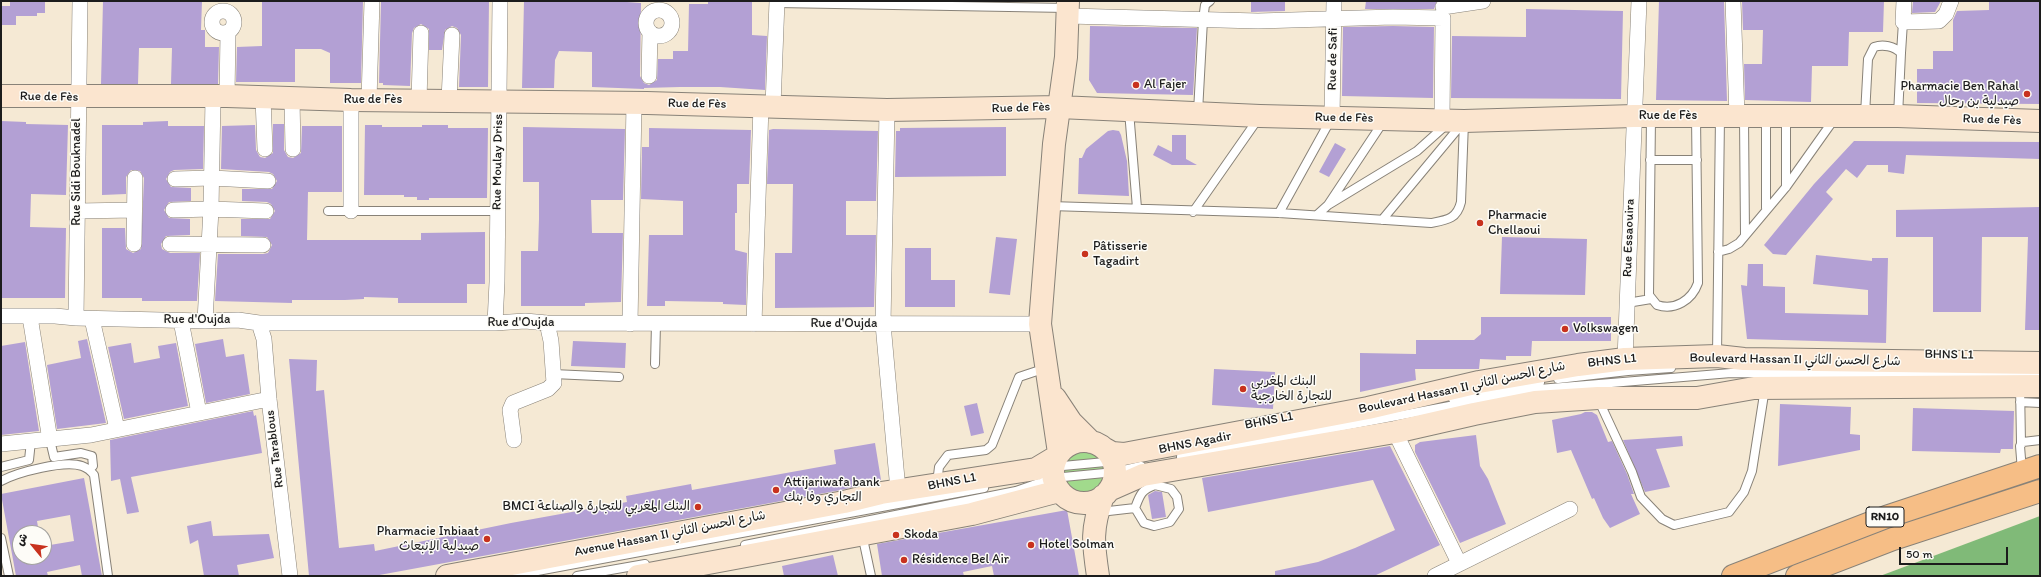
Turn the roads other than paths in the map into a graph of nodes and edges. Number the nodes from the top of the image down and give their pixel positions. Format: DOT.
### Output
graph roads {
  1 [pos="80,1"];
  2 [pos="372,1"];
  3 [pos="500,1"];
  4 [pos="1210,1"];
  5 [pos="1334,1"];
  6 [pos="1482,1"];
  7 [pos="1639,1"];
  8 [pos="1733,1"];
  9 [pos="1904,1"];
  10 [pos="1951,1"];
  11 [pos="777,2"];
  12 [pos="923,3"];
  13 [pos="976,3"];
  14 [pos="228,6"];
  15 [pos="650,8"];
  16 [pos="1068,8"];
  17 [pos="1443,9"];
  18 [pos="1334,19"];
  19 [pos="1203,20"];
  20 [pos="1903,22"];
  21 [pos="650,32"];
  22 [pos="421,33"];
  23 [pos="452,35"];
  24 [pos="1901,53"];
  25 [pos="649,76"];
  26 [pos="1,96"];
  27 [pos="78,97"];
  28 [pos="220,97"];
  29 [pos="263,98"];
  30 [pos="292,99"];
  31 [pos="360,100"];
  32 [pos="419,100"];
  33 [pos="449,100"];
  34 [pos="498,101"];
  35 [pos="634,103"];
  36 [pos="767,106"];
  37 [pos="1059,107"];
  38 [pos="887,110"];
  39 [pos="1129,110"];
  40 [pos="1198,113"];
  41 [pos="1260,116"];
  42 [pos="1643,116"];
  43 [pos="1696,116"];
  44 [pos="1733,116"];
  45 [pos="1776,116"];
  46 [pos="1836,116"];
  47 [pos="1864,116"];
  48 [pos="1898,116"];
  49 [pos="1332,118"];
  50 [pos="1386,118"];
  51 [pos="1452,120"];
  52 [pos="2040,122"];
  53 [pos="265,149"];
  54 [pos="293,149"];
  55 [pos="1650,160"];
  56 [pos="1697,160"];
  57 [pos="135,178"];
  58 [pos="212,178"];
  59 [pos="175,179"];
  60 [pos="268,181"];
  61 [pos="1786,186"];
  62 [pos="1328,205"];
  63 [pos="1049,206"];
  64 [pos="1137,208"];
  65 [pos="1766,208"];
  66 [pos="211,209"];
  67 [pos="134,210"];
  68 [pos="173,210"];
  69 [pos="78,211"];
  70 [pos="266,211"];
  71 [pos="328,211"];
  72 [pos="351,211"];
  73 [pos="497,211"];
  74 [pos="1193,212"];
  75 [pos="1279,213"];
  76 [pos="1317,215"];
  77 [pos="1382,220"];
  78 [pos="1745,235"];
  79 [pos="134,244"];
  80 [pos="170,244"];
  81 [pos="210,244"];
  82 [pos="263,245"];
  83 [pos="1718,252"];
  84 [pos="1651,299"];
  85 [pos="1627,303"];
  86 [pos="1,316"];
  87 [pos="30,317"];
  88 [pos="76,318"];
  89 [pos="92,319"];
  90 [pos="181,321"];
  91 [pos="205,321"];
  92 [pos="259,323"];
  93 [pos="494,323"];
  94 [pos="547,323"];
  95 [pos="630,324"];
  96 [pos="656,324"];
  97 [pos="754,324"];
  98 [pos="883,324"];
  99 [pos="1040,324"];
  100 [pos="1625,359"];
  101 [pos="1718,360"];
  102 [pos="2040,363"];
  103 [pos="655,364"];
  104 [pos="1047,368"];
  105 [pos="1679,368"];
  106 [pos="2040,369"];
  107 [pos="553,374"];
  108 [pos="2040,374"];
  109 [pos="619,377"];
  110 [pos="1765,388"];
  111 [pos="2026,391"];
  112 [pos="1052,394"];
  113 [pos="1598,398"];
  114 [pos="269,399"];
  115 [pos="2040,403"];
  116 [pos="199,413"];
  117 [pos="117,429"];
  118 [pos="1395,432"];
  119 [pos="50,440"];
  120 [pos="514,440"];
  121 [pos="2040,440"];
  122 [pos="31,441"];
  123 [pos="2021,443"];
  124 [pos="1,444"];
  125 [pos="1170,460"];
  126 [pos="1147,464"];
  127 [pos="1,467"];
  128 [pos="2031,468"];
  129 [pos="90,469"];
  130 [pos="1057,474"];
  131 [pos="1105,475"];
  132 [pos="1,481"];
  133 [pos="1015,481"];
  134 [pos="937,484"];
  135 [pos="992,486"];
  136 [pos="898,490"];
  137 [pos="2040,491"];
  138 [pos="1134,508"];
  139 [pos="1570,509"];
  140 [pos="862,534"];
  141 [pos="1,538"];
  142 [pos="739,546"];
  143 [pos="1094,552"];
  144 [pos="654,562"];
  145 [pos="1459,563"];
  146 [pos="9,576"];
  147 [pos="108,576"];
  148 [pos="290,576"];
  149 [pos="447,576"];
  150 [pos="511,576"];
  151 [pos="577,576"];
  152 [pos="638,576"];
  153 [pos="871,576"];
  154 [pos="1098,576"];
  155 [pos="1435,576"];
  156 [pos="1733,576"];
  157 [pos="1797,576"];
  1 -- 27 [label="street, Rue Sidi Bouknadel"];
  2 -- 31 [label="street"];
  3 -- 34 [label="street, Rue Moulay Driss"];
  4 -- 19 [label="lane"];
  5 -- 18 [label="street, Rue de Safi"];
  6 -- 17 [label="street"];
  7 -- 42 [label="street, Rue Essaouira"];
  8 -- 44 [label="street"];
  9 -- 20 [label="street"];
  10 -- 20 [label="street"];
  11 -- 12 [label="lane"];
  11 -- 36 [label="street"];
  12 -- 13 [label="lane"];
  13 -- 16 [label="lane"];
  14 -- 28 [label="street"];
  15 -- 21 [label="street"];
  15 -- 21 [label="street"];
  16 -- 19 [label="street"];
  16 -- 37 [label="street"];
  17 -- 18 [label="street"];
  17 -- 51 [label="street"];
  18 -- 19 [label="street"];
  18 -- 49 [label="street, Rue de Safi"];
  19 -- 40 [label="lane"];
  20 -- 24 [label="lane"];
  21 -- 25 [label="street"];
  22 -- 32 [label="street"];
  23 -- 33 [label="street"];
  24 -- 47 [label="lane"];
  24 -- 48 [label="lane"];
  26 -- 27 [label="street, Rue de Fès"];
  27 -- 28 [label="street, Rue de Fès"];
  27 -- 69 [label="street, Rue Sidi Bouknadel"];
  28 -- 29 [label="street, Rue de Fès"];
  28 -- 58 [label="street"];
  29 -- 30 [label="street, Rue de Fès"];
  29 -- 53 [label="street"];
  30 -- 31 [label="street, Rue de Fès"];
  30 -- 54 [label="street"];
  31 -- 32 [label="street, Rue de Fès"];
  31 -- 72 [label="street"];
  32 -- 33 [label="street, Rue de Fès"];
  33 -- 34 [label="street, Rue de Fès"];
  34 -- 35 [label="street, Rue de Fès"];
  34 -- 73 [label="street, Rue Moulay Driss"];
  35 -- 36 [label="street, Rue de Fès"];
  35 -- 95 [label="street"];
  36 -- 38 [label="street, Rue de Fès"];
  36 -- 97 [label="street"];
  37 -- 38 [label="street, Rue de Fès"];
  37 -- 39 [label="street, Rue de Fès"];
  37 -- 63 [label="street"];
  38 -- 98 [label="street"];
  39 -- 40 [label="street, Rue de Fès"];
  39 -- 64 [label="lane"];
  40 -- 41 [label="street, Rue de Fès"];
  41 -- 49 [label="street, Rue de Fès"];
  41 -- 74 [label="lane"];
  42 -- 43 [label="street, Rue de Fès"];
  42 -- 51 [label="street, Rue de Fès"];
  42 -- 55 [label="lane"];
  42 -- 85 [label="street, Rue Essaouira"];
  43 -- 44 [label="street, Rue de Fès"];
  43 -- 56 [label="lane"];
  44 -- 45 [label="street, Rue de Fès"];
  44 -- 78 [label="lane"];
  44 -- 83 [label="lane"];
  45 -- 46 [label="street, Rue de Fès"];
  45 -- 61 [label="lane"];
  45 -- 65 [label="lane"];
  46 -- 47 [label="street, Rue de Fès"];
  46 -- 61 [label="lane"];
  47 -- 48 [label="street, Rue de Fès"];
  48 -- 52 [label="street, Rue de Fès"];
  49 -- 50 [label="street, Rue de Fès"];
  49 -- 75 [label="lane"];
  50 -- 51 [label="street, Rue de Fès"];
  50 -- 62 [label="lane"];
  51 -- 62 [label="lane"];
  51 -- 77 [label="lane"];
  51 -- 77 [label="lane"];
  55 -- 56 [label="lane"];
  55 -- 84 [label="lane"];
  56 -- 84 [label="lane"];
  57 -- 67 [label="street"];
  58 -- 59 [label="street"];
  58 -- 60 [label="street"];
  58 -- 66 [label="street"];
  61 -- 65 [label="lane"];
  62 -- 76 [label="lane"];
  63 -- 64 [label="lane"];
  63 -- 99 [label="street"];
  64 -- 74 [label="lane"];
  65 -- 78 [label="lane"];
  66 -- 68 [label="street"];
  66 -- 70 [label="street"];
  66 -- 81 [label="street"];
  67 -- 69 [label="street"];
  67 -- 79 [label="street"];
  69 -- 88 [label="street, Rue Sidi Bouknadel"];
  71 -- 72 [label="lane"];
  72 -- 73 [label="lane"];
  73 -- 93 [label="street, Rue Moulay Driss"];
  74 -- 75 [label="lane"];
  75 -- 76 [label="lane"];
  76 -- 77 [label="lane"];
  78 -- 83 [label="lane"];
  80 -- 81 [label="street"];
  81 -- 82 [label="street"];
  81 -- 91 [label="street"];
  83 -- 101 [label="lane"];
  84 -- 85 [label="lane"];
  85 -- 100 [label="street, Rue Essaouira"];
  86 -- 87 [label="street, Rue d'Oujda"];
  87 -- 88 [label="street, Rue d'Oujda"];
  87 -- 119 [label="street"];
  88 -- 89 [label="street, Rue d'Oujda"];
  89 -- 90 [label="street, Rue d'Oujda"];
  89 -- 117 [label="street"];
  90 -- 91 [label="street, Rue d'Oujda"];
  90 -- 116 [label="street"];
  91 -- 92 [label="street, Rue d'Oujda"];
  92 -- 93 [label="street, Rue d'Oujda"];
  92 -- 114 [label="street, Rue Tarablous"];
  93 -- 94 [label="street, Rue d'Oujda"];
  94 -- 95 [label="street, Rue d'Oujda"];
  94 -- 107 [label="street"];
  95 -- 96 [label="street, Rue d'Oujda"];
  96 -- 97 [label="street, Rue d'Oujda"];
  96 -- 103 [label="lane"];
  97 -- 98 [label="street, Rue d'Oujda"];
  98 -- 99 [label="street, Rue d'Oujda"];
  98 -- 136 [label="street"];
  99 -- 104 [label="street"];
  100 -- 101 [label="street, Boulevard Hassan II شارع الحسن الثاني"];
  100 -- 131 [label="street, Boulevard Hassan II شارع الحسن الثاني"];
  101 -- 102 [label="street, Boulevard Hassan II شارع الحسن الثاني"];
  101 -- 106 [label="lane, BHNS L1"];
  104 -- 112 [label="street"];
  104 -- 134 [label="lane"];
  105 -- 131 [label="lane, BHNS L1"];
  107 -- 109 [label="lane"];
  107 -- 120 [label="street"];
  108 -- 125 [label="lane, BHNS Agadir"];
  110 -- 111 [label="street, Boulevard Hassan II شارع الحسن الثاني"];
  110 -- 113 [label="street, Boulevard Hassan II شارع الحسن الثاني"];
  110 -- 113 [label="lane"];
  111 -- 115 [label="lane"];
  111 -- 123 [label="lane"];
  112 -- 130 [label="street"];
  112 -- 131 [label="street"];
  113 -- 118 [label="street, Boulevard Hassan II شارع الحسن الثاني"];
  114 -- 116 [label="street"];
  114 -- 148 [label="street, Rue Tarablous"];
  116 -- 117 [label="street"];
  117 -- 119 [label="street"];
  118 -- 131 [label="street, Boulevard Hassan II شارع الحسن الثاني"];
  118 -- 145 [label="street"];
  119 -- 122 [label="street"];
  119 -- 129 [label="lane"];
  121 -- 123 [label="lane"];
  122 -- 124 [label="street"];
  122 -- 127 [label="lane"];
  123 -- 128 [label="lane"];
  126 -- 131 [label="lane, BHNS Agadir"];
  128 -- 156 [label="main road, RN10"];
  129 -- 132 [label="lane"];
  129 -- 147 [label="lane"];
  130 -- 131 [label="lane, BHNS L1"];
  130 -- 131 [label="street"];
  130 -- 131 [label="street, Avenue Hassan II شارع الحسن الثاني"];
  130 -- 133 [label="lane, BHNS L1"];
  130 -- 134 [label="street, Avenue Hassan II شارع الحسن الثاني"];
  130 -- 140 [label="street"];
  130 -- 142 [label="lane"];
  130 -- 143 [label="street"];
  131 -- 138 [label="lane"];
  131 -- 143 [label="street"];
  134 -- 136 [label="street, Avenue Hassan II شارع الحسن الثاني"];
  135 -- 150 [label="lane, BHNS L1"];
  136 -- 149 [label="street, Avenue Hassan II شارع الحسن الثاني"];
  137 -- 157 [label="main road, RN10"];
  138 -- 138 [label="lane"];
  139 -- 145 [label="street"];
  140 -- 152 [label="street"];
  140 -- 153 [label="lane"];
  141 -- 146 [label="lane"];
  143 -- 154 [label="street"];
  144 -- 151 [label="lane"];
  145 -- 155 [label="street"];
}
